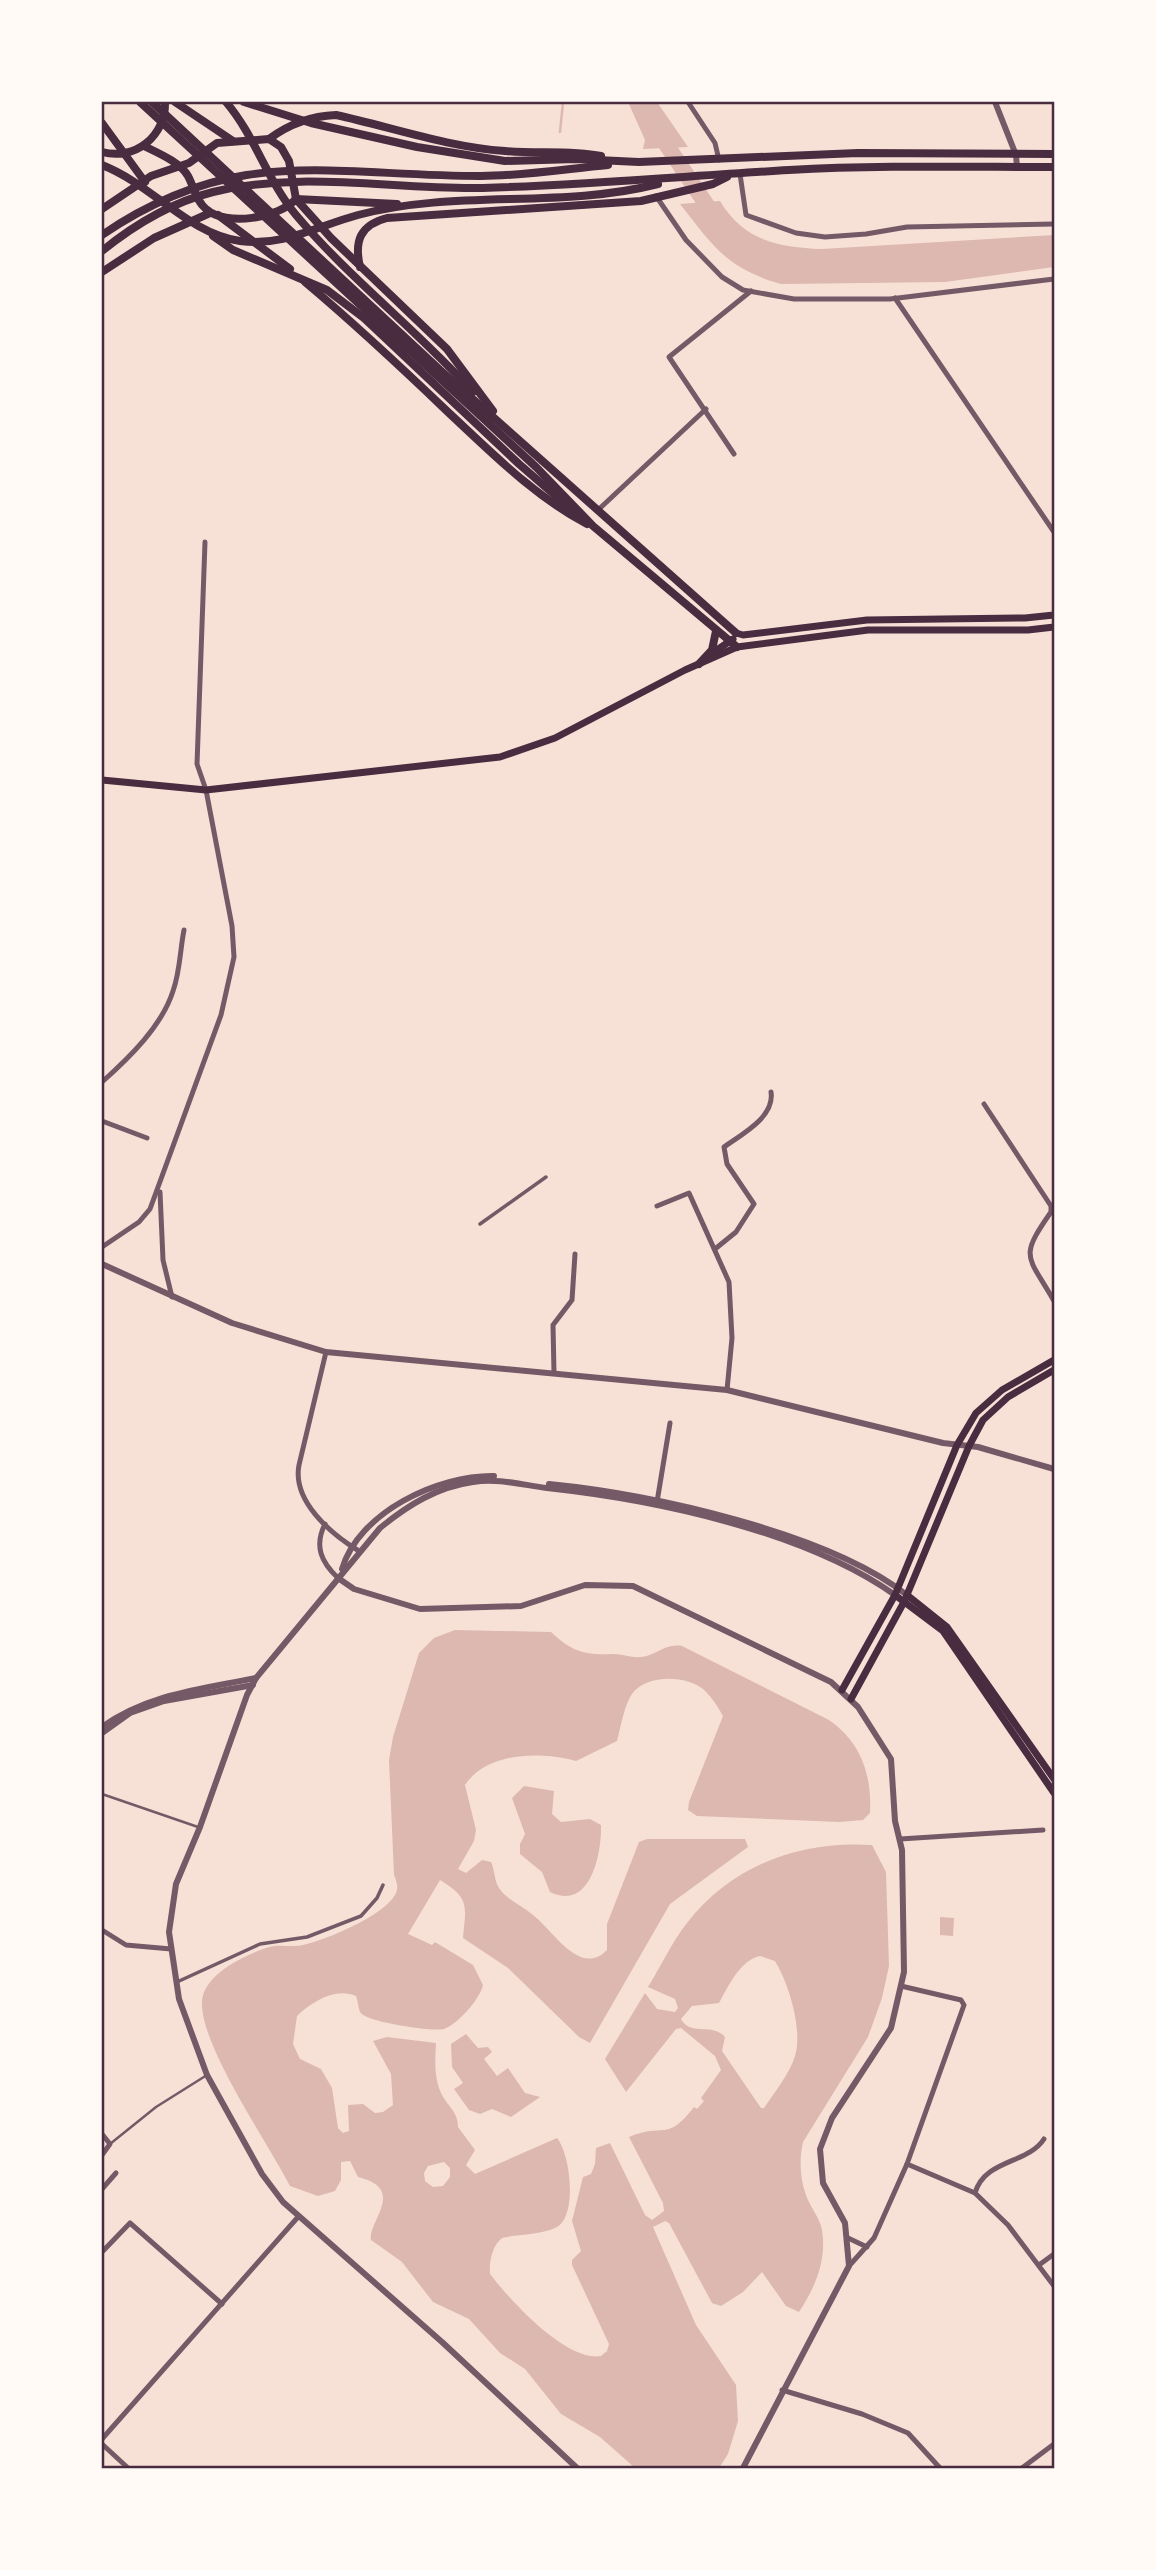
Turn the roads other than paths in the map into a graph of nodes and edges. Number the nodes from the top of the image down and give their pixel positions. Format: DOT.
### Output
graph roads {
  1 [pos="141,102"];
  2 [pos="152,102"];
  3 [pos="165,102"];
  4 [pos="175,102"];
  5 [pos="226,102"];
  6 [pos="244,102"];
  7 [pos="688,102"];
  8 [pos="995,102"];
  9 [pos="102,123"];
  10 [pos="269,139"];
  11 [pos="233,141"];
  12 [pos="144,146"];
  13 [pos="102,152"];
  14 [pos="160,153"];
  15 [pos="1055,154"];
  16 [pos="1016,155"];
  17 [pos="719,160"];
  18 [pos="639,162"];
  19 [pos="189,163"];
  20 [pos="102,165"];
  21 [pos="178,166"];
  22 [pos="1017,167"];
  23 [pos="1055,167"];
  24 [pos="160,172"];
  25 [pos="187,173"];
  26 [pos="736,174"];
  27 [pos="678,178"];
  28 [pos="713,180"];
  29 [pos="155,193"];
  30 [pos="656,196"];
  31 [pos="295,197"];
  32 [pos="102,209"];
  33 [pos="456,212"];
  34 [pos="214,214"];
  35 [pos="1055,224"];
  36 [pos="208,233"];
  37 [pos="102,235"];
  38 [pos="102,251"];
  39 [pos="360,267"];
  40 [pos="102,272"];
  41 [pos="1055,279"];
  42 [pos="751,291"];
  43 [pos="895,298"];
  44 [pos="460,382"];
  45 [pos="706,409"];
  46 [pos="503,425"];
  47 [pos="734,454"];
  48 [pos="598,510"];
  49 [pos="593,527"];
  50 [pos="1055,532"];
  51 [pos="205,542"];
  52 [pos="710,612"];
  53 [pos="1055,615"];
  54 [pos="1055,627"];
  55 [pos="716,632"];
  56 [pos="739,634"];
  57 [pos="727,642"];
  58 [pos="737,648"];
  59 [pos="699,664"];
  60 [pos="102,780"];
  61 [pos="206,790"];
  62 [pos="184,930"];
  63 [pos="102,1082"];
  64 [pos="772,1092"];
  65 [pos="984,1104"];
  66 [pos="102,1121"];
  67 [pos="147,1138"];
  68 [pos="546,1177"];
  69 [pos="160,1189"];
  70 [pos="657,1206"];
  71 [pos="480,1224"];
  72 [pos="102,1247"];
  73 [pos="715,1249"];
  74 [pos="575,1254"];
  75 [pos="102,1264"];
  76 [pos="1052,1293"];
  77 [pos="172,1297"];
  78 [pos="1055,1301"];
  79 [pos="326,1352"];
  80 [pos="1055,1360"];
  81 [pos="1055,1370"];
  82 [pos="554,1373"];
  83 [pos="727,1390"];
  84 [pos="670,1423"];
  85 [pos="957,1446"];
  86 [pos="969,1446"];
  87 [pos="1055,1469"];
  88 [pos="657,1503"];
  89 [pos="325,1524"];
  90 [pos="356,1550"];
  91 [pos="338,1577"];
  92 [pos="896,1591"];
  93 [pos="906,1599"];
  94 [pos="254,1681"];
  95 [pos="238,1687"];
  96 [pos="842,1690"];
  97 [pos="247,1695"];
  98 [pos="851,1699"];
  99 [pos="102,1727"];
  100 [pos="102,1733"];
  101 [pos="1053,1780"];
  102 [pos="1055,1793"];
  103 [pos="102,1794"];
  104 [pos="200,1827"];
  105 [pos="1043,1830"];
  106 [pos="901,1839"];
  107 [pos="383,1885"];
  108 [pos="102,1930"];
  109 [pos="171,1949"];
  110 [pos="175,1983"];
  111 [pos="901,1986"];
  112 [pos="207,2075"];
  113 [pos="102,2134"];
  114 [pos="1044,2139"];
  115 [pos="110,2144"];
  116 [pos="102,2155"];
  117 [pos="907,2164"];
  118 [pos="116,2173"];
  119 [pos="102,2189"];
  120 [pos="975,2193"];
  121 [pos="298,2217"];
  122 [pos="848,2238"];
  123 [pos="867,2247"];
  124 [pos="102,2252"];
  125 [pos="1055,2254"];
  126 [pos="1039,2265"];
  127 [pos="849,2266"];
  128 [pos="1055,2286"];
  129 [pos="222,2304"];
  130 [pos="782,2390"];
  131 [pos="102,2439"];
  132 [pos="102,2444"];
  133 [pos="1055,2444"];
  134 [pos="128,2469"];
  135 [pos="577,2469"];
  136 [pos="743,2469"];
  137 [pos="940,2469"];
  138 [pos="1022,2469"];
  1 -- 49 [label="main road"];
  2 -- 44 [label="main road"];
  3 -- 12 [label="main road"];
  4 -- 11 [label="main road"];
  5 -- 44 [label="main road"];
  6 -- 18 [label="main road"];
  7 -- 17 [label="street"];
  8 -- 16 [label="street"];
  9 -- 29 [label="main road"];
  10 -- 11 [label="main road"];
  10 -- 18 [label="main road"];
  10 -- 31 [label="main road"];
  11 -- 19 [label="main road"];
  12 -- 13 [label="main road"];
  12 -- 14 [label="main road"];
  14 -- 21 [label="main road"];
  14 -- 24 [label="main road"];
  15 -- 16 [label="main road"];
  16 -- 17 [label="main road"];
  16 -- 22 [label="street"];
  17 -- 18 [label="main road"];
  18 -- 37 [label="main road"];
  19 -- 21 [label="main road"];
  19 -- 25 [label="main road"];
  20 -- 29 [label="main road"];
  21 -- 24 [label="main road"];
  21 -- 25 [label="main road"];
  22 -- 23 [label="main road"];
  22 -- 26 [label="main road"];
  24 -- 32 [label="main road"];
  25 -- 34 [label="main road"];
  26 -- 28 [label="main road"];
  26 -- 35 [label="street"];
  27 -- 28 [label="main road"];
  27 -- 36 [label="main road"];
  27 -- 38 [label="main road"];
  28 -- 30 [label="main road"];
  29 -- 36 [label="main road"];
  30 -- 33 [label="main road"];
  30 -- 42 [label="street"];
  31 -- 33 [label="main road"];
  31 -- 34 [label="main road"];
  31 -- 39 [label="main road"];
  33 -- 39 [label="main road"];
  34 -- 40 [label="main road"];
  34 -- 49 [label="main road"];
  36 -- 49 [label="main road"];
  39 -- 46 [label="main road"];
  41 -- 43 [label="street"];
  42 -- 43 [label="street"];
  42 -- 45 [label="street"];
  43 -- 50 [label="street"];
  44 -- 46 [label="main road"];
  45 -- 47 [label="street"];
  45 -- 48 [label="street"];
  46 -- 48 [label="main road"];
  48 -- 52 [label="main road"];
  49 -- 55 [label="main road"];
  51 -- 61 [label="street"];
  52 -- 55 [label="main road"];
  52 -- 56 [label="main road"];
  53 -- 56 [label="main road"];
  54 -- 58 [label="main road"];
  55 -- 57 [label="main road"];
  55 -- 59 [label="main road"];
  56 -- 57 [label="main road"];
  57 -- 58 [label="main road"];
  57 -- 59 [label="main road"];
  58 -- 59 [label="main road"];
  59 -- 61 [label="main road"];
  60 -- 61 [label="main road"];
  61 -- 69 [label="street"];
  62 -- 63 [label="street"];
  64 -- 73 [label="street"];
  65 -- 76 [label="street"];
  66 -- 67 [label="street"];
  68 -- 71 [label="street"];
  69 -- 72 [label="street"];
  69 -- 77 [label="street"];
  70 -- 73 [label="street"];
  73 -- 83 [label="street"];
  74 -- 82 [label="street"];
  75 -- 77 [label="street"];
  76 -- 78 [label="street"];
  77 -- 79 [label="street"];
  79 -- 82 [label="street"];
  79 -- 89 [label="street"];
  80 -- 85 [label="main road"];
  81 -- 86 [label="main road"];
  82 -- 83 [label="street"];
  83 -- 85 [label="street"];
  84 -- 88 [label="street"];
  85 -- 86 [label="street"];
  85 -- 92 [label="main road"];
  86 -- 87 [label="street"];
  86 -- 93 [label="main road"];
  88 -- 90 [label="street"];
  88 -- 92 [label="street"];
  89 -- 90 [label="street"];
  89 -- 91 [label="street"];
  90 -- 91 [label="street"];
  91 -- 94 [label="street"];
  91 -- 96 [label="street"];
  92 -- 93 [label="main road"];
  92 -- 96 [label="main road"];
  93 -- 98 [label="main road"];
  93 -- 101 [label="main road"];
  94 -- 95 [label="street"];
  94 -- 97 [label="street"];
  94 -- 99 [label="street"];
  95 -- 97 [label="street"];
  95 -- 100 [label="street"];
  96 -- 98 [label="street"];
  97 -- 104 [label="street"];
  98 -- 106 [label="street"];
  101 -- 102 [label="main road"];
  103 -- 104 [label="lane"];
  104 -- 109 [label="street"];
  105 -- 106 [label="street"];
  106 -- 111 [label="street"];
  107 -- 110 [label="street"];
  108 -- 109 [label="street"];
  109 -- 110 [label="street"];
  110 -- 112 [label="street"];
  111 -- 117 [label="street"];
  111 -- 122 [label="street"];
  112 -- 115 [label="lane"];
  112 -- 121 [label="street"];
  113 -- 115 [label="street"];
  114 -- 120 [label="street"];
  115 -- 116 [label="street"];
  117 -- 120 [label="street"];
  117 -- 123 [label="street"];
  118 -- 119 [label="street"];
  120 -- 126 [label="street"];
  121 -- 129 [label="street"];
  121 -- 135 [label="street"];
  122 -- 123 [label="street"];
  122 -- 127 [label="street"];
  123 -- 127 [label="street"];
  124 -- 129 [label="street"];
  125 -- 126 [label="street"];
  126 -- 128 [label="street"];
  127 -- 130 [label="street"];
  129 -- 131 [label="street"];
  130 -- 136 [label="street"];
  130 -- 137 [label="street"];
  132 -- 134 [label="street"];
  133 -- 138 [label="street"];
}
